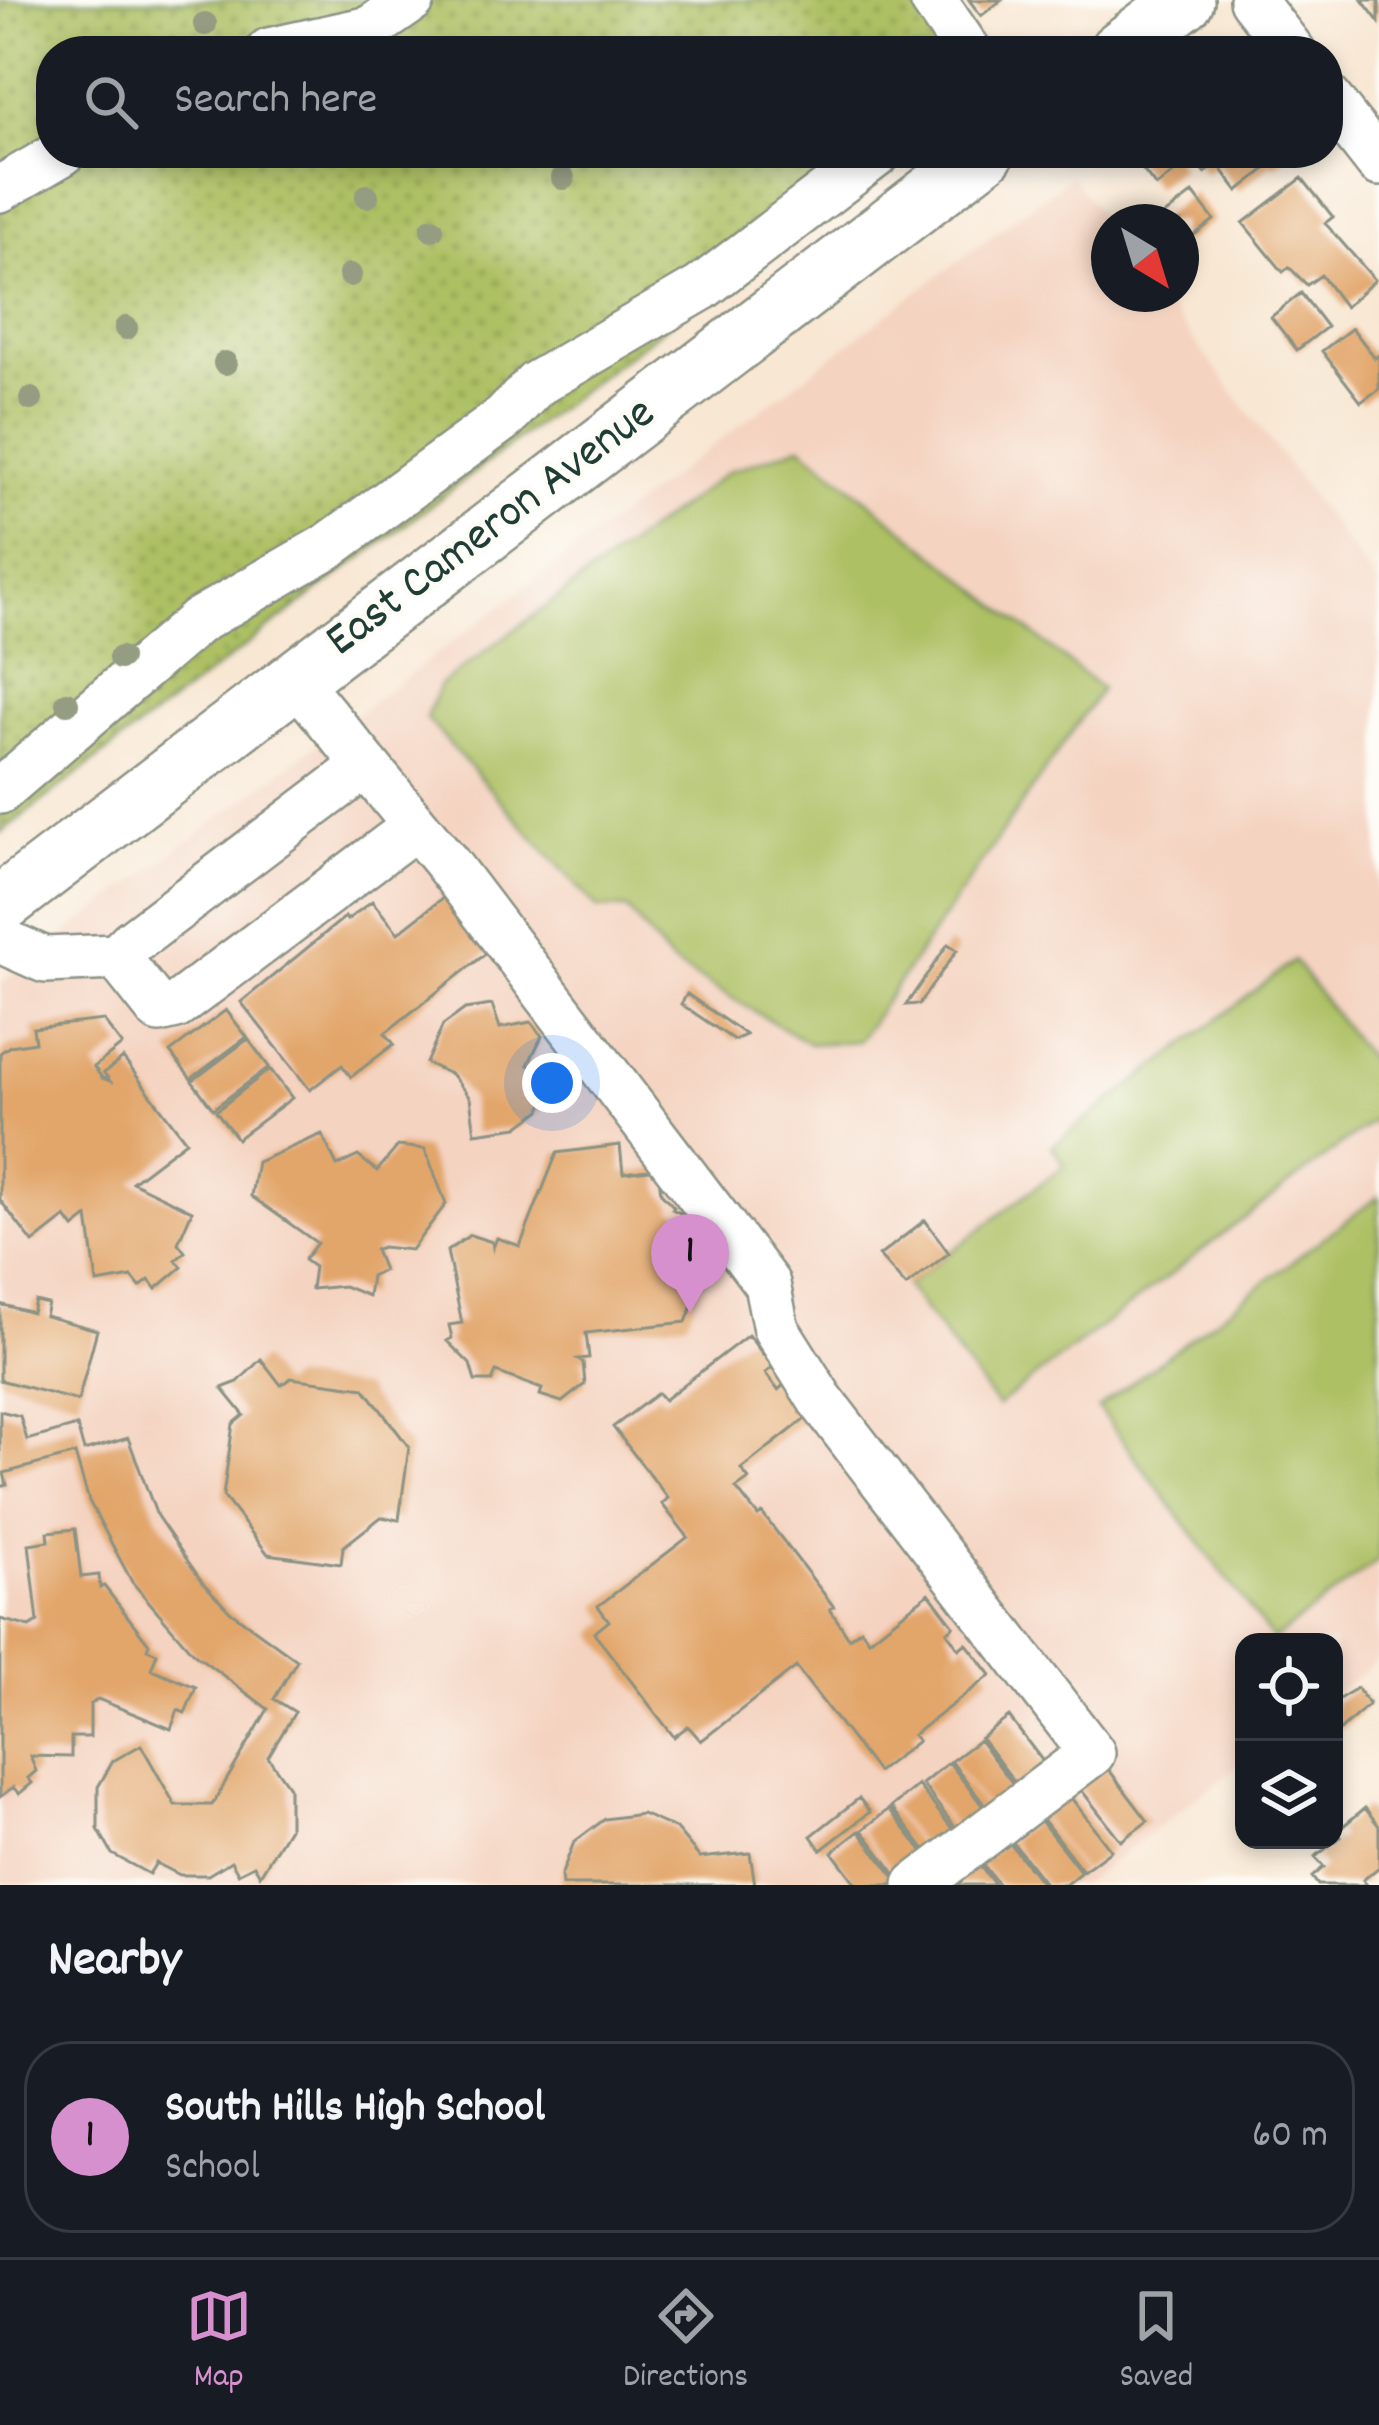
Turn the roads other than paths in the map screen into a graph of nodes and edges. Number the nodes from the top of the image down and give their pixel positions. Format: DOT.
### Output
graph roads {
  1 [pos="412,0"];
  2 [pos="933,0"];
  3 [pos="1185,0"];
  4 [pos="1252,0"];
  5 [pos="338,36"];
  6 [pos="958,36"];
  7 [pos="1138,36"];
  8 [pos="1280,36"];
  9 [pos="1343,117"];
  10 [pos="1379,163"];
  11 [pos="36,168"];
  12 [pos="858,168"];
  13 [pos="965,168"];
  14 [pos="0,189"];
  15 [pos="296,680"];
  16 [pos="366,765"];
  17 [pos="0,791"];
  18 [pos="416,826"];
  19 [pos="0,905"];
  20 [pos="0,940"];
  21 [pos="117,957"];
  22 [pos="917,1885"];
  1 -- 5 [label="street"];
  2 -- 6 [label="street"];
  3 -- 7 [label="main road"];
  4 -- 8 [label="street"];
  9 -- 10 [label="street"];
  11 -- 14 [label="street"];
  12 -- 17 [label="street"];
  13 -- 15 [label="main road, East Cameron Avenue"];
  15 -- 16 [label="street"];
  15 -- 19 [label="main road, East Cameron Avenue"];
  16 -- 18 [label="street"];
  16 -- 21 [label="street"];
  18 -- 21 [label="street"];
  18 -- 22 [label="street"];
  20 -- 21 [label="street"];
}
